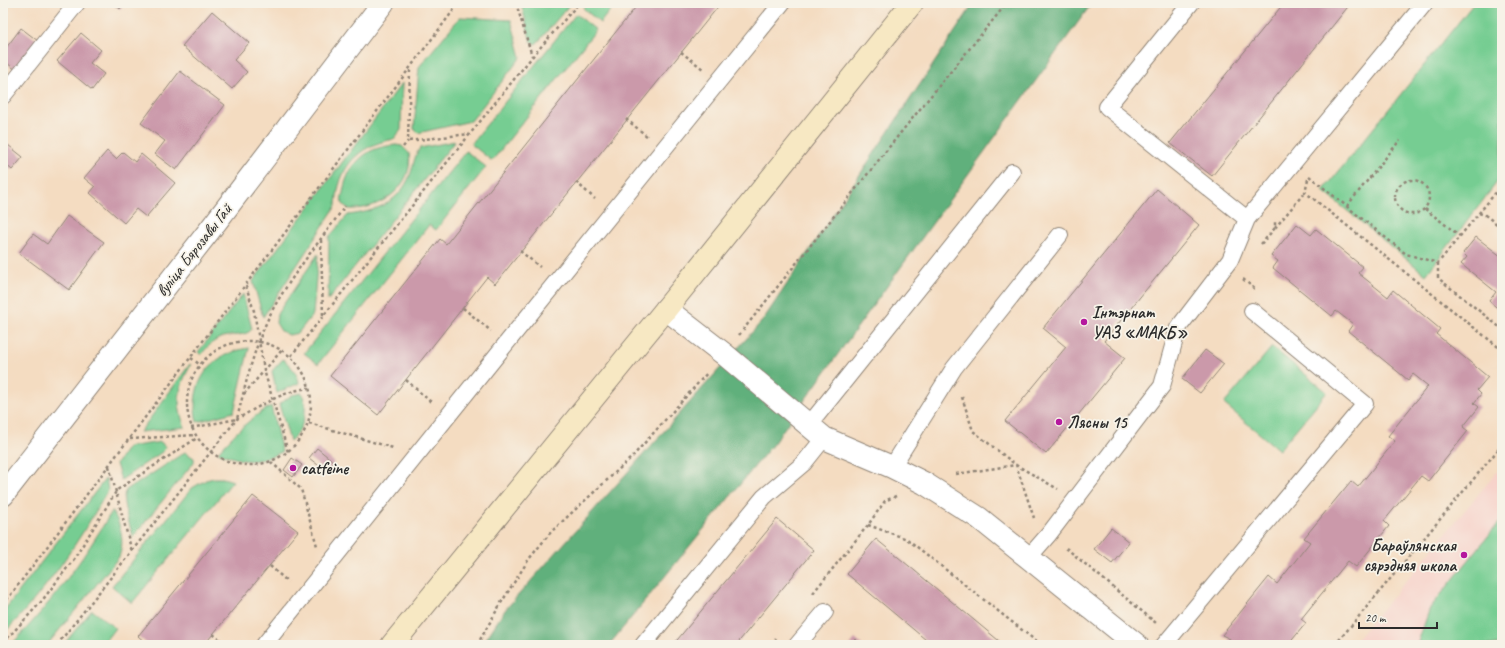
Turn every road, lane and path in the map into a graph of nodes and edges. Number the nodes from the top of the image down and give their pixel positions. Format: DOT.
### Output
graph roads {
  1 [pos="77,3"];
  2 [pos="383,3"];
  3 [pos="459,3"];
  4 [pos="516,3"];
  5 [pos="579,3"];
  6 [pos="782,3"];
  7 [pos="912,3"];
  8 [pos="1007,3"];
  9 [pos="1191,3"];
  10 [pos="1425,3"];
  11 [pos="681,52"];
  12 [pos="532,57"];
  13 [pos="410,69"];
  14 [pos="706,71"];
  15 [pos="3,96"];
  16 [pos="626,119"];
  17 [pos="469,134"];
  18 [pos="650,138"];
  19 [pos="1400,140"];
  20 [pos="408,141"];
  21 [pos="403,147"];
  22 [pos="1012,172"];
  23 [pos="576,182"];
  24 [pos="1502,185"];
  25 [pos="1305,192"];
  26 [pos="598,202"];
  27 [pos="345,206"];
  28 [pos="1347,206"];
  29 [pos="1425,208"];
  30 [pos="1479,213"];
  31 [pos="1247,219"];
  32 [pos="1275,228"];
  33 [pos="1502,228"];
  34 [pos="1060,235"];
  35 [pos="1460,236"];
  36 [pos="321,239"];
  37 [pos="520,250"];
  38 [pos="1438,263"];
  39 [pos="543,269"];
  40 [pos="1242,278"];
  41 [pos="246,286"];
  42 [pos="1261,294"];
  43 [pos="463,308"];
  44 [pos="666,309"];
  45 [pos="1252,311"];
  46 [pos="323,317"];
  47 [pos="1502,328"];
  48 [pos="491,331"];
  49 [pos="259,341"];
  50 [pos="282,350"];
  51 [pos="1502,350"];
  52 [pos="724,354"];
  53 [pos="291,356"];
  54 [pos="192,358"];
  55 [pos="199,364"];
  56 [pos="264,370"];
  57 [pos="406,380"];
  58 [pos="309,388"];
  59 [pos="243,395"];
  60 [pos="273,399"];
  61 [pos="957,400"];
  62 [pos="432,403"];
  63 [pos="238,419"];
  64 [pos="309,423"];
  65 [pos="191,428"];
  66 [pos="816,432"];
  67 [pos="195,435"];
  68 [pos="197,438"];
  69 [pos="130,439"];
  70 [pos="1502,445"];
  71 [pos="393,448"];
  72 [pos="289,452"];
  73 [pos="211,454"];
  74 [pos="271,462"];
  75 [pos="109,466"];
  76 [pos="1016,466"];
  77 [pos="892,467"];
  78 [pos="924,483"];
  79 [pos="117,490"];
  80 [pos="1062,491"];
  81 [pos="3,494"];
  82 [pos="868,524"];
  83 [pos="1049,534"];
  84 [pos="318,550"];
  85 [pos="132,552"];
  86 [pos="1029,557"];
  87 [pos="270,566"];
  88 [pos="290,583"];
  89 [pos="810,597"];
  90 [pos="3,605"];
  91 [pos="825,612"];
  92 [pos="781,633"];
  93 [pos="213,634"];
  94 [pos="1168,640"];
  95 [pos="3,643"];
  96 [pos="57,645"];
  97 [pos="226,645"];
  98 [pos="264,645"];
  99 [pos="392,645"];
  100 [pos="477,645"];
  101 [pos="643,645"];
  102 [pos="772,645"];
  103 [pos="798,645"];
  104 [pos="1041,645"];
  105 [pos="1137,645"];
  106 [pos="1335,645"];
  1 -- 15 [label="lane"];
  2 -- 81 [label="street, вуліца Бярозавы Гай"];
  3 -- 13 [label="path"];
  4 -- 12 [label="path"];
  5 -- 12 [label="path"];
  6 -- 98 [label="lane"];
  7 -- 44 [label="main road"];
  8 -- 52 [label="path"];
  9 -- 31 [label="lane"];
  10 -- 31 [label="lane"];
  11 -- 14 [label="path"];
  12 -- 17 [label="path"];
  13 -- 20 [label="path"];
  13 -- 41 [label="path"];
  16 -- 18 [label="path"];
  17 -- 20 [label="path"];
  17 -- 46 [label="path"];
  19 -- 28 [label="path"];
  20 -- 21 [label="path"];
  22 -- 66 [label="lane"];
  23 -- 26 [label="path"];
  24 -- 30 [label="path"];
  25 -- 28 [label="path"];
  25 -- 32 [label="path"];
  25 -- 51 [label="path"];
  27 -- 36 [label="path"];
  28 -- 38 [label="path"];
  29 -- 29 [label="path"];
  29 -- 35 [label="path"];
  30 -- 33 [label="path"];
  30 -- 35 [label="path"];
  31 -- 83 [label="lane"];
  34 -- 77 [label="lane"];
  35 -- 38 [label="path"];
  36 -- 46 [label="path"];
  36 -- 49 [label="path"];
  37 -- 39 [label="path"];
  38 -- 47 [label="path"];
  40 -- 42 [label="path"];
  41 -- 49 [label="path"];
  41 -- 54 [label="path"];
  43 -- 48 [label="path"];
  44 -- 52 [label="street"];
  44 -- 99 [label="main road"];
  45 -- 94 [label="lane"];
  46 -- 53 [label="path"];
  49 -- 50 [label="path"];
  49 -- 55 [label="path"];
  49 -- 56 [label="path"];
  49 -- 59 [label="path"];
  50 -- 53 [label="path"];
  50 -- 56 [label="path"];
  52 -- 66 [label="street"];
  52 -- 100 [label="path"];
  53 -- 58 [label="path"];
  54 -- 55 [label="path"];
  54 -- 69 [label="path"];
  55 -- 65 [label="path"];
  56 -- 59 [label="path"];
  56 -- 60 [label="path"];
  57 -- 62 [label="path"];
  58 -- 60 [label="path"];
  58 -- 64 [label="path"];
  59 -- 63 [label="path"];
  60 -- 63 [label="path"];
  60 -- 72 [label="path"];
  61 -- 76 [label="path"];
  63 -- 65 [label="path"];
  63 -- 73 [label="path"];
  64 -- 71 [label="path"];
  64 -- 72 [label="path"];
  65 -- 67 [label="path"];
  66 -- 77 [label="street"];
  66 -- 101 [label="lane"];
  67 -- 68 [label="path"];
  67 -- 69 [label="path"];
  68 -- 73 [label="path"];
  68 -- 79 [label="path"];
  69 -- 75 [label="path"];
  70 -- 106 [label="path"];
  72 -- 74 [label="path"];
  73 -- 74 [label="path"];
  73 -- 85 [label="path"];
  74 -- 84 [label="path"];
  75 -- 79 [label="path"];
  75 -- 90 [label="path"];
  76 -- 78 [label="path"];
  76 -- 80 [label="path"];
  76 -- 83 [label="path"];
  77 -- 78 [label="street"];
  78 -- 82 [label="path"];
  78 -- 86 [label="street"];
  79 -- 85 [label="path"];
  79 -- 95 [label="path"];
  82 -- 89 [label="path"];
  82 -- 104 [label="path"];
  83 -- 86 [label="lane"];
  83 -- 94 [label="path"];
  85 -- 96 [label="path"];
  86 -- 105 [label="street"];
  87 -- 88 [label="path"];
  91 -- 103 [label="lane"];
  92 -- 102 [label="path"];
  93 -- 97 [label="path"];
}
